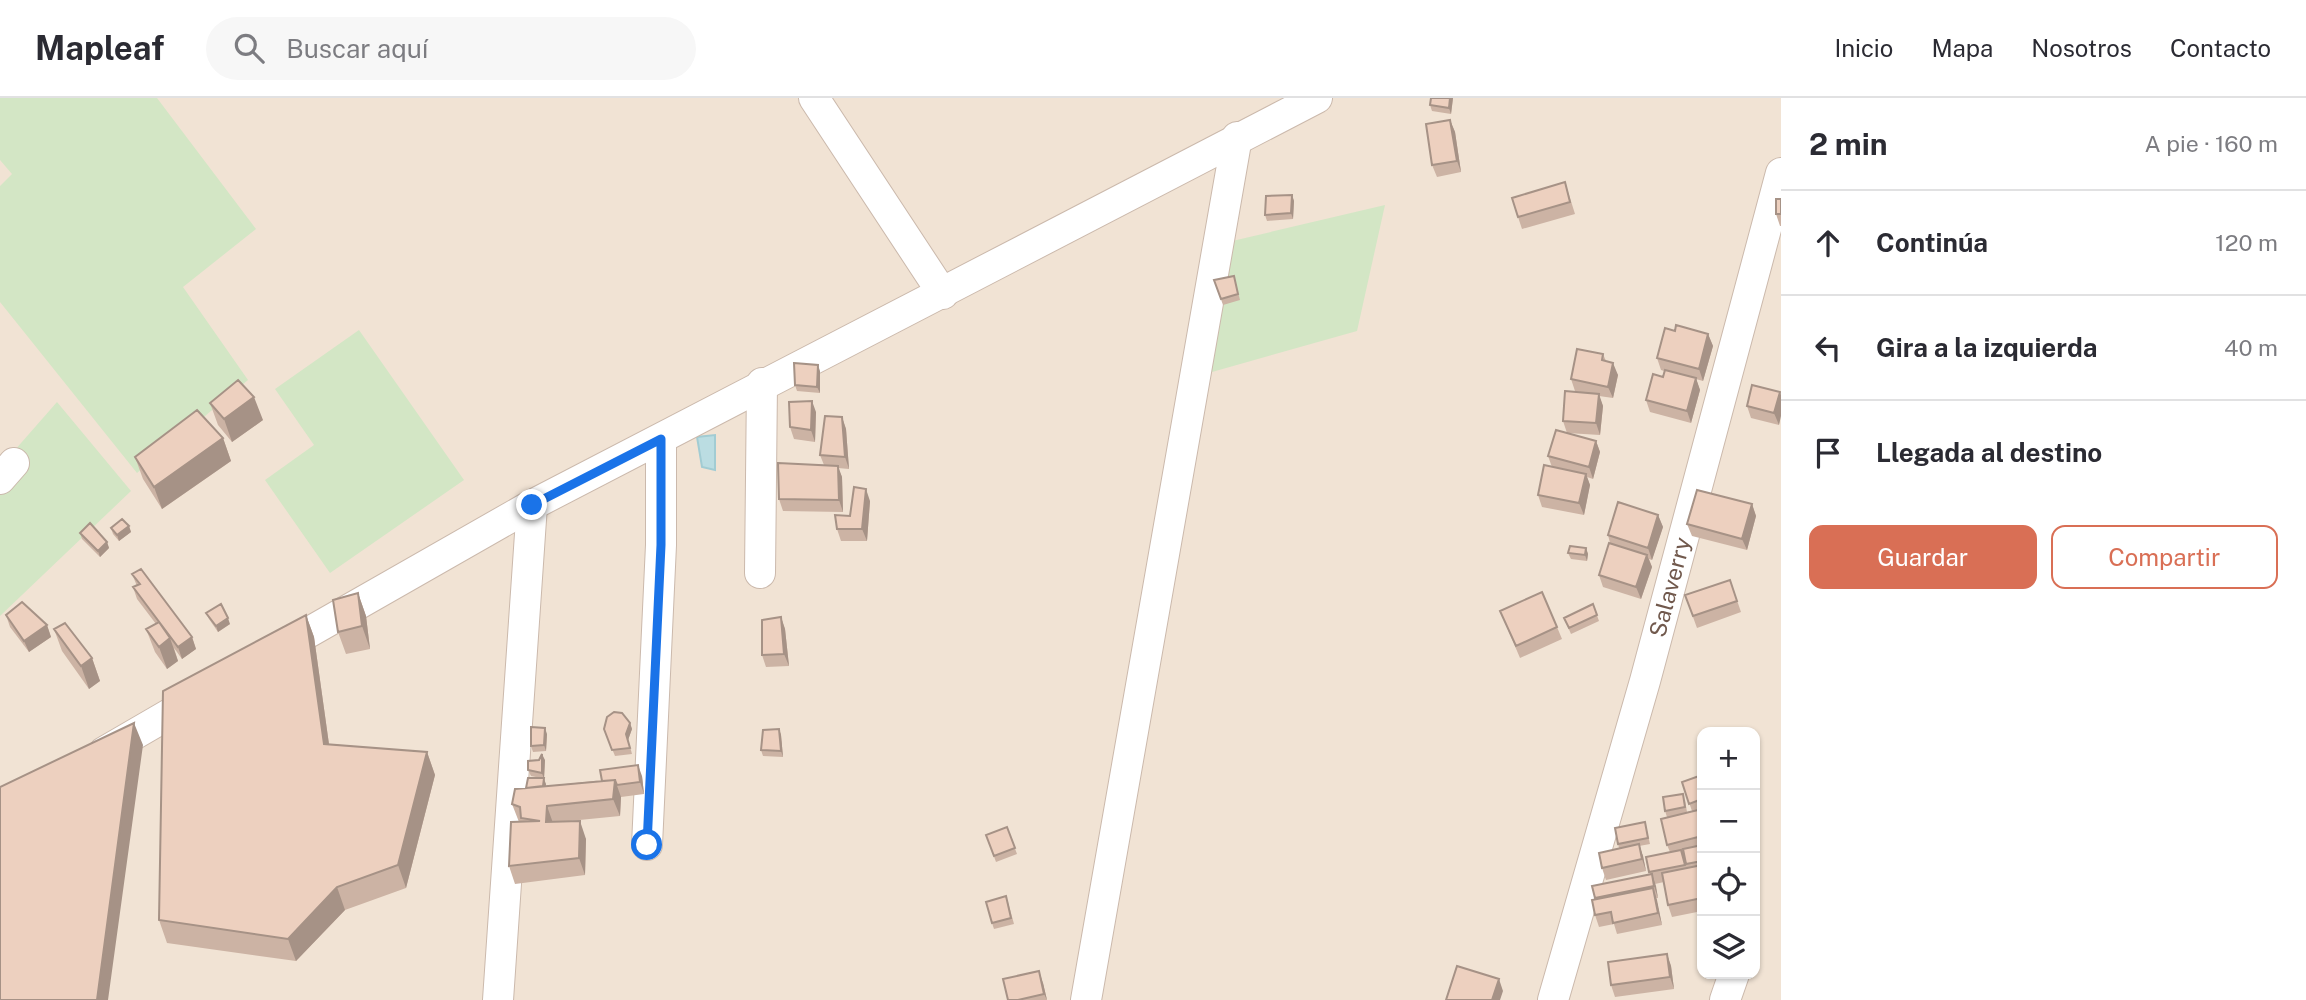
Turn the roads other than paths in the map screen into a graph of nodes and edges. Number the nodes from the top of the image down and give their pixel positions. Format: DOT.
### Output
graph roads {
  1 [pos="814,98"];
  2 [pos="1317,98"];
  3 [pos="1237,137"];
  4 [pos="1781,173"];
  5 [pos="943,294"];
  6 [pos="762,383"];
  7 [pos="661,439"];
  8 [pos="532,505"];
  9 [pos="760,573"];
  10 [pos="252,666"];
  11 [pos="217,686"];
  12 [pos="77,768"];
  13 [pos="647,845"];
  14 [pos="1732,979"];
  15 [pos="498,1000"];
  16 [pos="1086,1000"];
  17 [pos="1553,1000"];
  18 [pos="1725,1000"];
  1 -- 5 [label="street"];
  2 -- 3 [label="street"];
  3 -- 5 [label="street"];
  3 -- 16 [label="street"];
  4 -- 17 [label="street, Salaverry"];
  5 -- 6 [label="street"];
  6 -- 7 [label="street"];
  6 -- 9 [label="street"];
  7 -- 8 [label="street"];
  7 -- 13 [label="street"];
  8 -- 10 [label="street"];
  8 -- 15 [label="street"];
  11 -- 12 [label="street"];
  14 -- 18 [label="street"];
}
